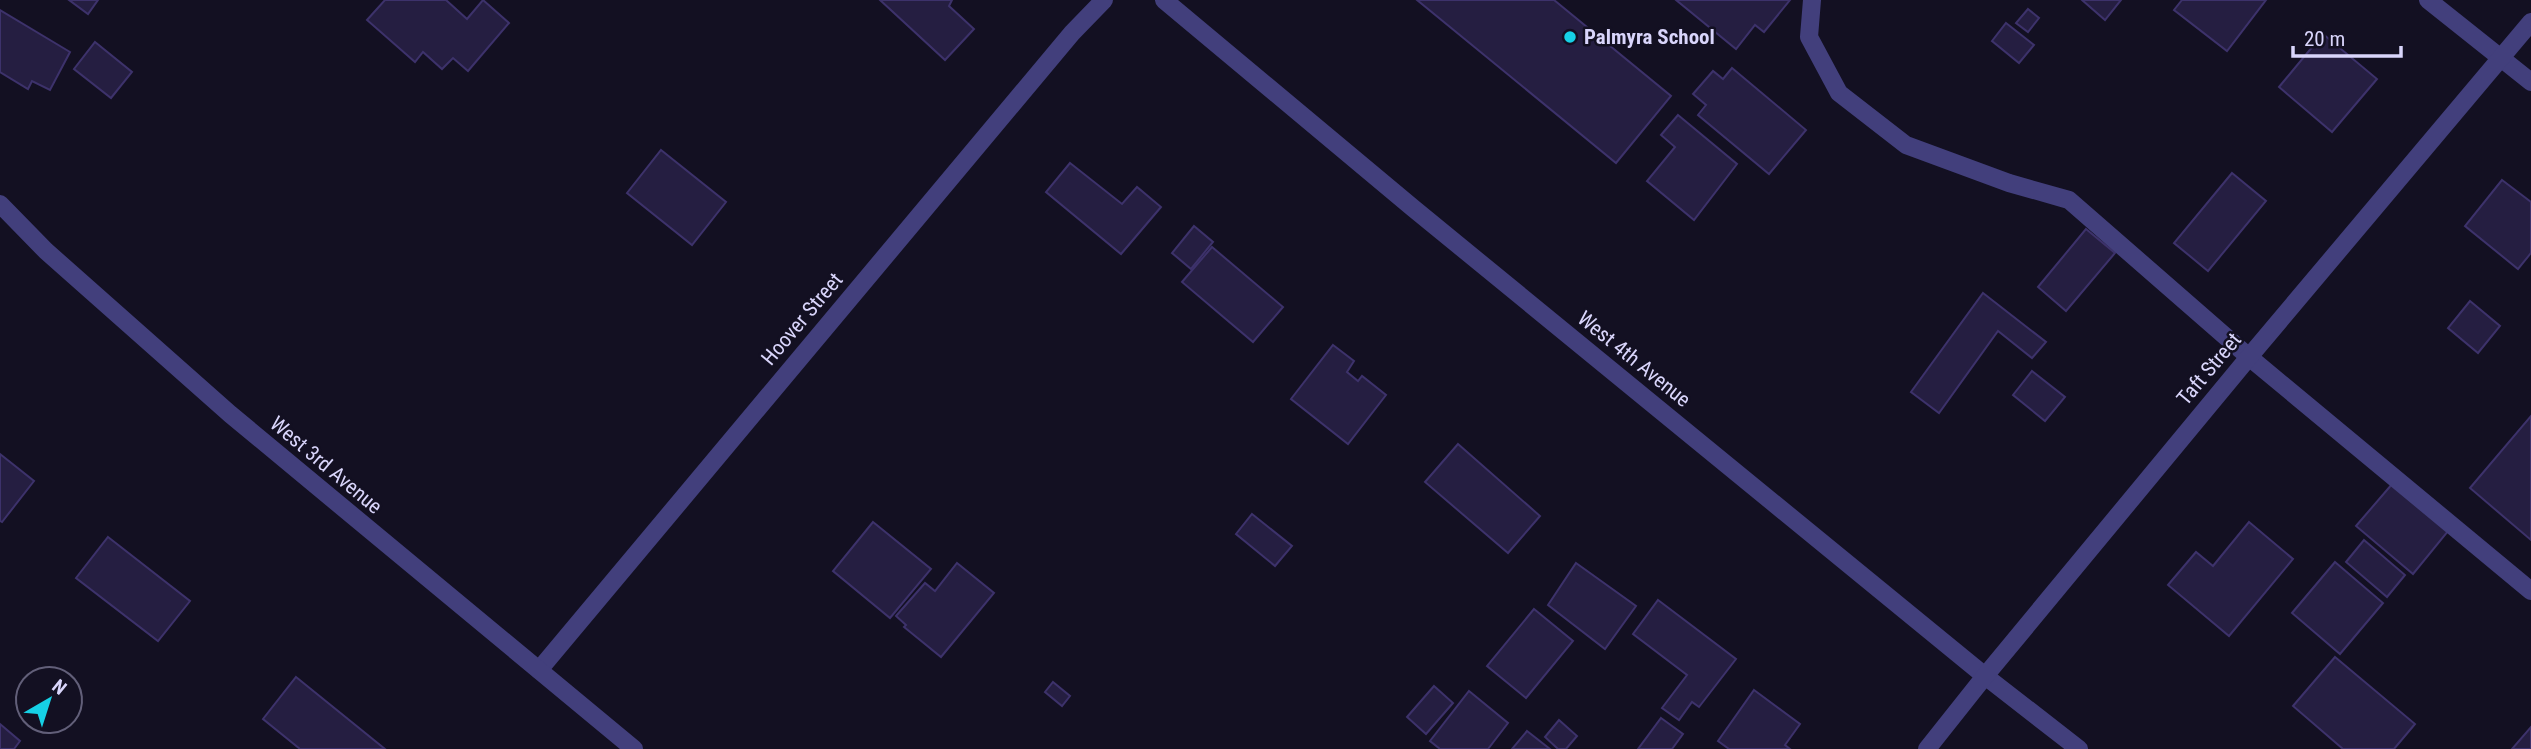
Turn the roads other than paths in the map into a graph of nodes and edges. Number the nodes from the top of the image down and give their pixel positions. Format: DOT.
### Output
graph roads {
  1 [pos="1104,0"];
  2 [pos="1164,0"];
  3 [pos="1812,0"];
  4 [pos="2428,0"];
  5 [pos="2531,22"];
  6 [pos="2500,59"];
  7 [pos="2531,82"];
  8 [pos="0,204"];
  9 [pos="2249,357"];
  10 [pos="2531,591"];
  11 [pos="539,670"];
  12 [pos="1985,676"];
  13 [pos="634,749"];
  14 [pos="1927,749"];
  15 [pos="2079,749"];
  1 -- 11 [label="street, Hoover Street"];
  2 -- 12 [label="street, West 4th Avenue"];
  3 -- 9 [label="street"];
  4 -- 6 [label="street"];
  5 -- 6 [label="street, Taft Street"];
  6 -- 7 [label="street"];
  6 -- 9 [label="street, Taft Street"];
  8 -- 11 [label="street, West 3rd Avenue"];
  9 -- 10 [label="street"];
  9 -- 12 [label="street, Taft Street"];
  11 -- 13 [label="street, West 3rd Avenue"];
  12 -- 14 [label="street, Taft Street"];
  12 -- 15 [label="street, West 4th Avenue"];
}
